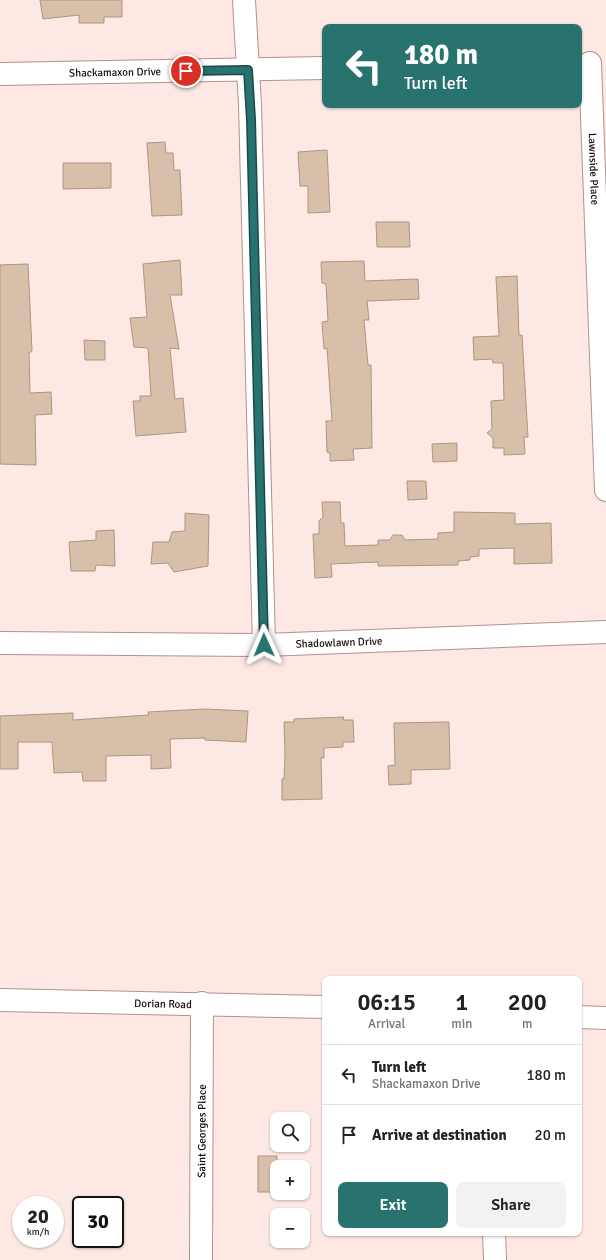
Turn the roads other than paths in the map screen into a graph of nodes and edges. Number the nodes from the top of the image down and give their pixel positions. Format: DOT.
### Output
graph roads {
  1 [pos="244,0"];
  2 [pos="592,63"];
  3 [pos="322,68"];
  4 [pos="248,70"];
  5 [pos="0,74"];
  6 [pos="606,490"];
  7 [pos="606,632"];
  8 [pos="0,643"];
  9 [pos="264,645"];
  10 [pos="0,1000"];
  11 [pos="202,1003"];
  12 [pos="322,1007"];
  13 [pos="582,1017"];
  14 [pos="606,1018"];
  15 [pos="494,1236"];
  16 [pos="201,1260"];
  17 [pos="495,1260"];
  1 -- 4 [label="street"];
  2 -- 6 [label="street, Lawnside Place"];
  3 -- 4 [label="street, Shackamaxon Drive"];
  4 -- 5 [label="street, Shackamaxon Drive"];
  4 -- 9 [label="street"];
  7 -- 9 [label="street, Shadowlawn Drive"];
  8 -- 9 [label="street, Shadowlawn Drive"];
  10 -- 11 [label="street, Dorian Road"];
  11 -- 12 [label="street, Dorian Road"];
  11 -- 16 [label="street, Saint Georges Place"];
  13 -- 14 [label="street"];
  15 -- 17 [label="street"];
}
